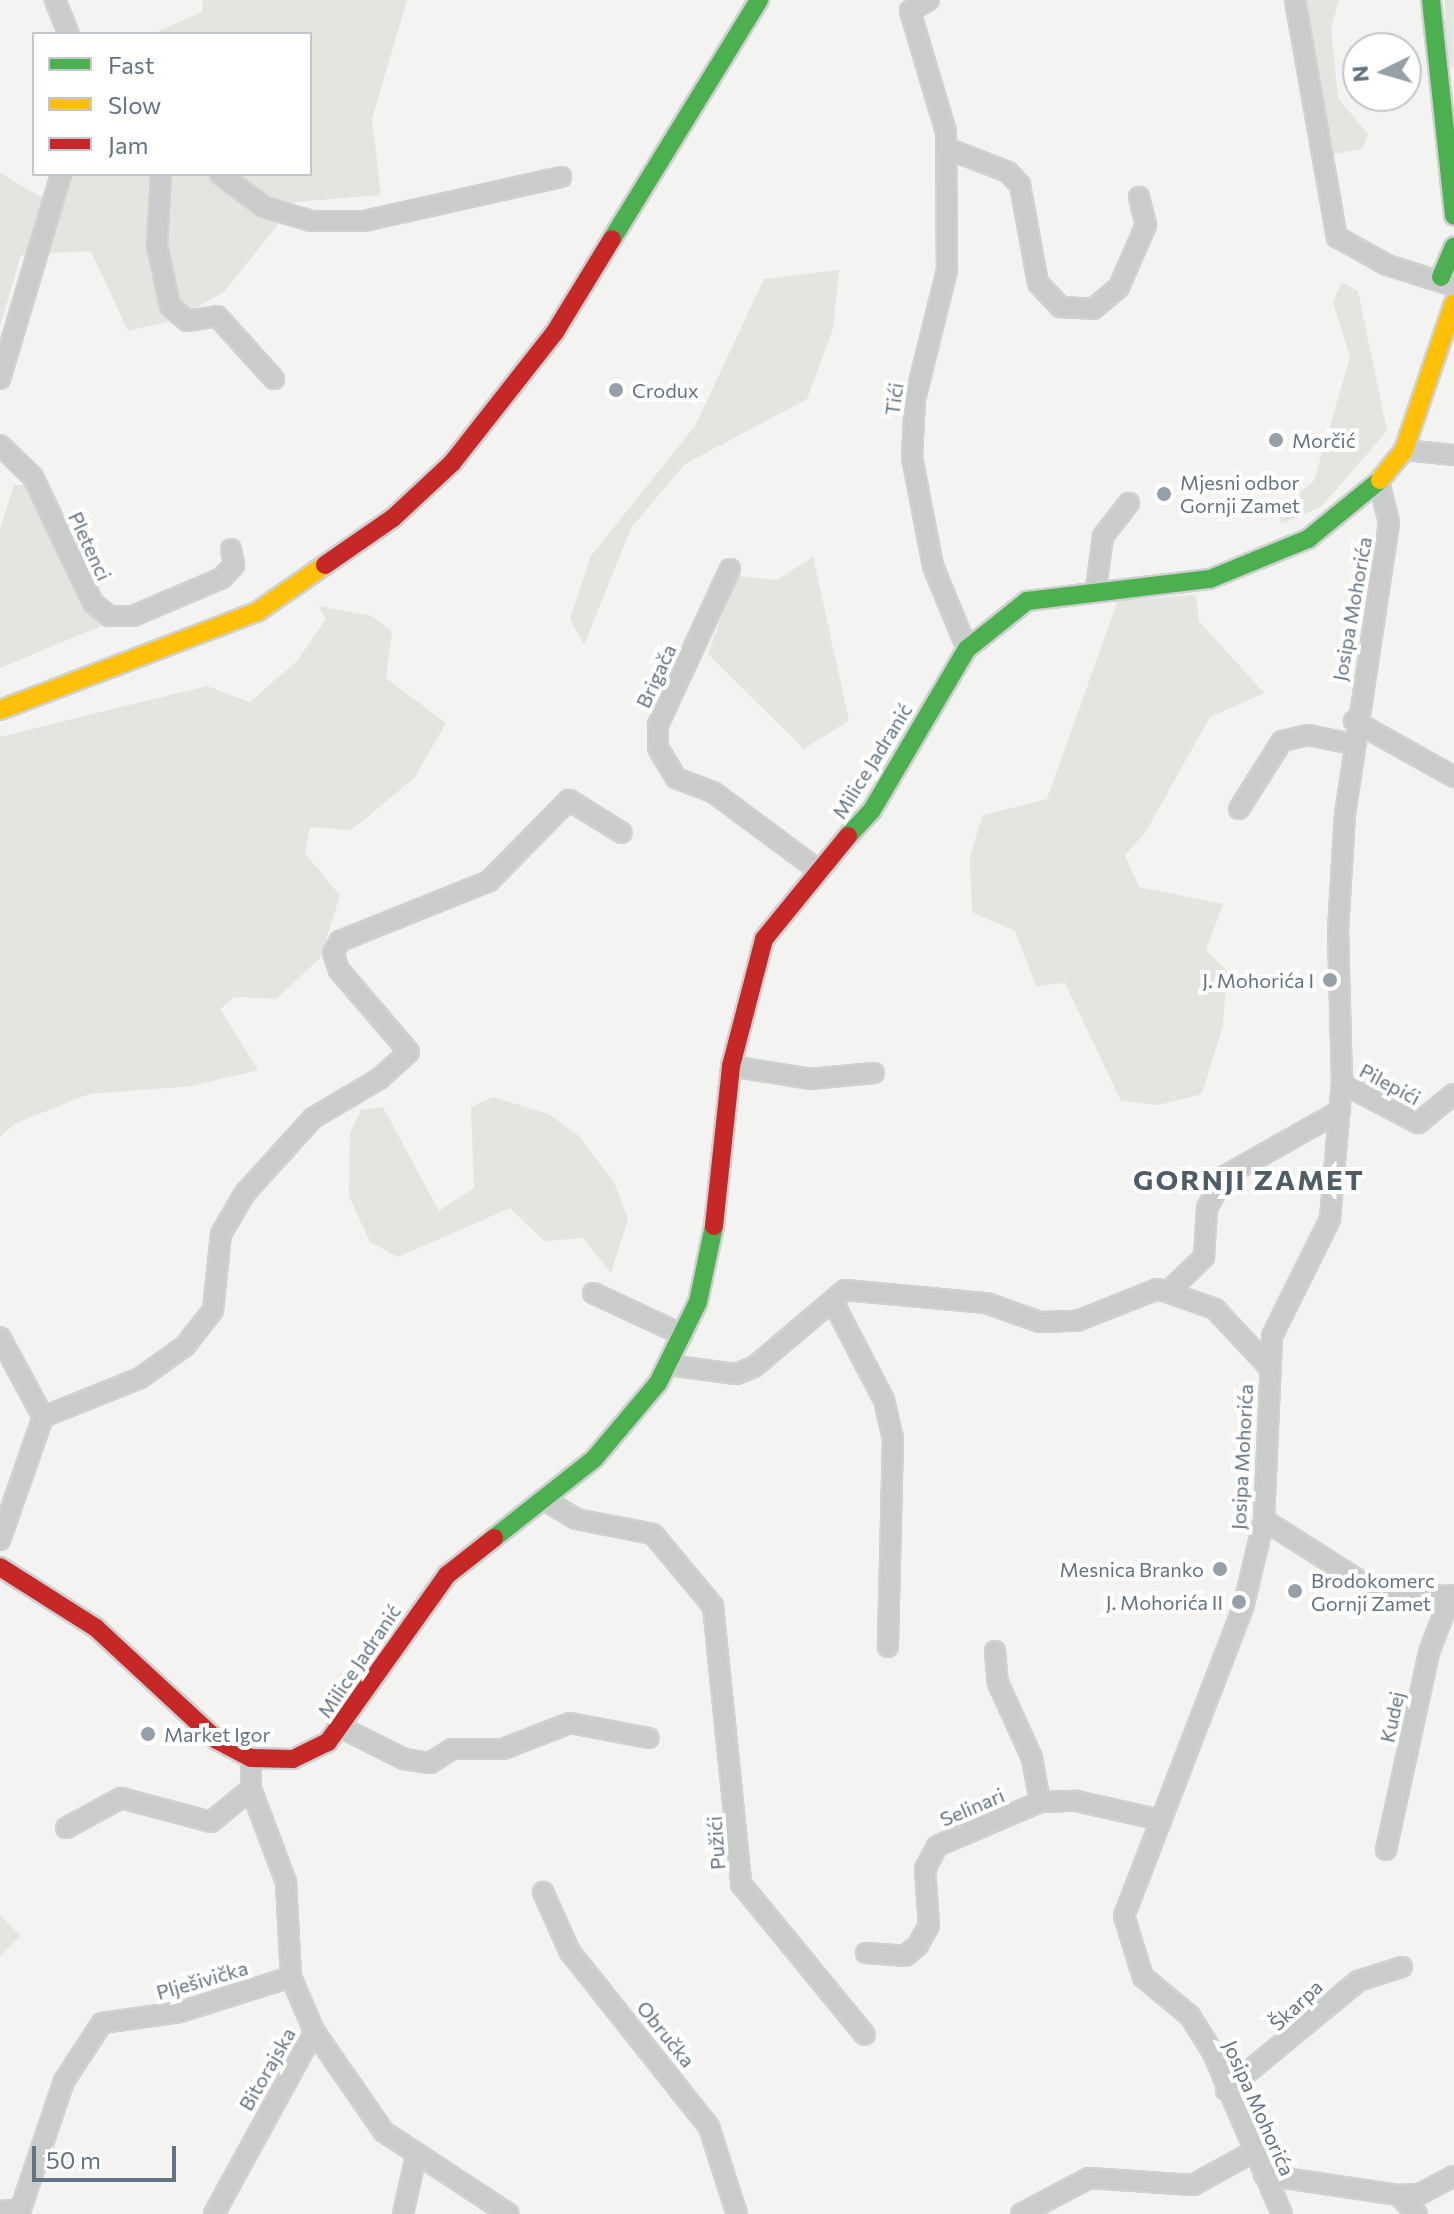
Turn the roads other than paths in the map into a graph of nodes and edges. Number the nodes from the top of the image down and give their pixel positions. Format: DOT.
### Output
graph roads {
  1 [pos="55,0"];
  2 [pos="759,0"];
  3 [pos="929,0"];
  4 [pos="1295,0"];
  5 [pos="1431,0"];
  6 [pos="68,32"];
  7 [pos="946,148"];
  8 [pos="60,176"];
  9 [pos="161,176"];
  10 [pos="223,176"];
  11 [pos="561,177"];
  12 [pos="1139,197"];
  13 [pos="1454,216"];
  14 [pos="1454,247"];
  15 [pos="1447,282"];
  16 [pos="1454,303"];
  17 [pos="0,379"];
  18 [pos="274,379"];
  19 [pos="0,445"];
  20 [pos="1404,450"];
  21 [pos="1454,455"];
  22 [pos="1379,482"];
  23 [pos="1129,503"];
  24 [pos="231,549"];
  25 [pos="730,569"];
  26 [pos="1096,588"];
  27 [pos="967,649"];
  28 [pos="0,710"];
  29 [pos="1354,721"];
  30 [pos="1352,744"];
  31 [pos="1454,777"];
  32 [pos="1239,809"];
  33 [pos="622,833"];
  34 [pos="818,870"];
  35 [pos="731,1066"];
  36 [pos="874,1073"];
  37 [pos="1342,1083"];
  38 [pos="1454,1094"];
  39 [pos="1340,1111"];
  40 [pos="1169,1291"];
  41 [pos="593,1293"];
  42 [pos="833,1302"];
  43 [pos="683,1335"];
  44 [pos="0,1337"];
  45 [pos="669,1365"];
  46 [pos="1269,1367"];
  47 [pos="43,1417"];
  48 [pos="543,1499"];
  49 [pos="1264,1520"];
  50 [pos="0,1540"];
  51 [pos="0,1567"];
  52 [pos="1452,1596"];
  53 [pos="888,1647"];
  54 [pos="995,1651"];
  55 [pos="344,1729"];
  56 [pos="649,1738"];
  57 [pos="251,1758"];
  58 [pos="251,1789"];
  59 [pos="1040,1802"];
  60 [pos="1161,1820"];
  61 [pos="66,1828"];
  62 [pos="1386,1850"];
  63 [pos="543,1892"];
  64 [pos="866,1953"];
  65 [pos="1402,1967"];
  66 [pos="291,1977"];
  67 [pos="314,2031"];
  68 [pos="865,2035"];
  69 [pos="1226,2090"];
  70 [pos="1251,2153"];
  71 [pos="416,2156"];
  72 [pos="1264,2175"];
  73 [pos="1454,2176"];
  74 [pos="1398,2195"];
  75 [pos="0,2211"];
  76 [pos="20,2211"];
  77 [pos="214,2214"];
  78 [pos="403,2214"];
  79 [pos="509,2214"];
  80 [pos="737,2214"];
  81 [pos="1021,2214"];
  82 [pos="1282,2214"];
  83 [pos="1417,2214"];
  1 -- 6 [label="street"];
  2 -- 28 [label="street"];
  3 -- 7 [label="street, Tići"];
  4 -- 15 [label="street"];
  5 -- 13 [label="street"];
  7 -- 12 [label="street"];
  7 -- 27 [label="street, Tići"];
  8 -- 17 [label="street"];
  9 -- 18 [label="street"];
  10 -- 11 [label="street"];
  14 -- 15 [label="street"];
  16 -- 20 [label="street, Milice Jadranić"];
  19 -- 24 [label="street, Pletenci"];
  20 -- 21 [label="street"];
  20 -- 22 [label="street, Milice Jadranić"];
  22 -- 26 [label="street, Milice Jadranić"];
  22 -- 29 [label="street, Josipa Mohorića"];
  23 -- 26 [label="street"];
  25 -- 34 [label="street, Brigača"];
  26 -- 27 [label="street, Milice Jadranić"];
  27 -- 34 [label="street, Milice Jadranić"];
  29 -- 30 [label="street, Josipa Mohorića"];
  29 -- 31 [label="street"];
  30 -- 32 [label="street"];
  30 -- 37 [label="street, Josipa Mohorića"];
  33 -- 47 [label="street"];
  34 -- 35 [label="street, Milice Jadranić"];
  35 -- 36 [label="street"];
  35 -- 43 [label="street, Milice Jadranić"];
  37 -- 38 [label="street, Pilepići"];
  37 -- 39 [label="street, Josipa Mohorića"];
  39 -- 40 [label="street"];
  39 -- 46 [label="street, Josipa Mohorića"];
  40 -- 42 [label="street"];
  40 -- 46 [label="street"];
  41 -- 43 [label="street"];
  42 -- 45 [label="street"];
  42 -- 53 [label="street"];
  43 -- 45 [label="street, Milice Jadranić"];
  44 -- 47 [label="street"];
  45 -- 48 [label="street, Milice Jadranić"];
  46 -- 49 [label="street, Josipa Mohorića"];
  47 -- 50 [label="street"];
  48 -- 55 [label="street, Milice Jadranić"];
  48 -- 68 [label="street, Pužići"];
  49 -- 52 [label="street"];
  49 -- 60 [label="street, Josipa Mohorića"];
  51 -- 57 [label="street"];
  52 -- 62 [label="street, Kudej"];
  54 -- 59 [label="street"];
  55 -- 56 [label="street"];
  55 -- 57 [label="street, Milice Jadranić"];
  57 -- 58 [label="street"];
  58 -- 61 [label="street"];
  58 -- 66 [label="street"];
  59 -- 60 [label="street, Selinari"];
  59 -- 64 [label="street, Selinari"];
  60 -- 69 [label="street, Josipa Mohorića"];
  63 -- 80 [label="street, Obručka"];
  65 -- 69 [label="street, Škarpa"];
  66 -- 67 [label="street"];
  66 -- 76 [label="street, Plješivička"];
  67 -- 71 [label="street"];
  67 -- 77 [label="street, Bitorajska"];
  69 -- 70 [label="street, Josipa Mohorića"];
  70 -- 72 [label="street, Josipa Mohorića"];
  70 -- 81 [label="street"];
  71 -- 78 [label="street"];
  71 -- 79 [label="street"];
  72 -- 74 [label="street"];
  72 -- 82 [label="street, Josipa Mohorića"];
  73 -- 74 [label="street"];
  74 -- 83 [label="street"];
  75 -- 76 [label="street, Plješivička"];
}
